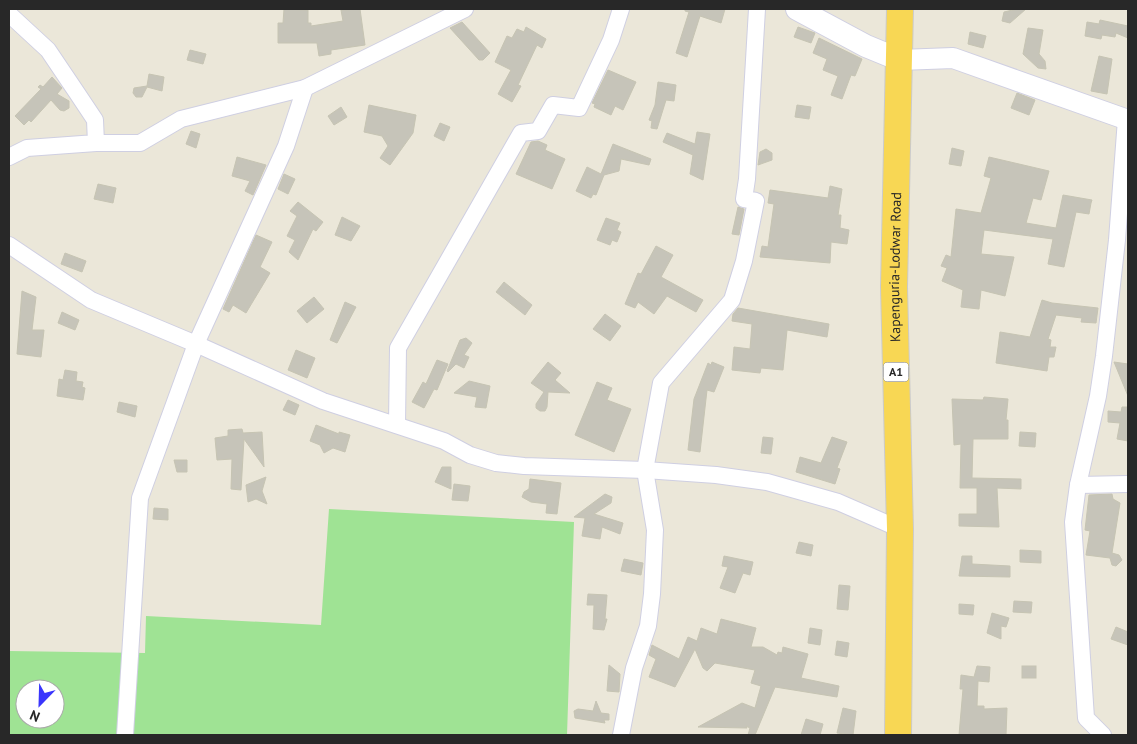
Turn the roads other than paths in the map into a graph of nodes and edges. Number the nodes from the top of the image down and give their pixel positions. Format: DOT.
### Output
graph roads {
  1 [pos="466,9"];
  2 [pos="621,9"];
  3 [pos="757,9"];
  4 [pos="797,9"];
  5 [pos="900,9"];
  6 [pos="9,14"];
  7 [pos="900,60"];
  8 [pos="305,88"];
  9 [pos="1127,119"];
  10 [pos="96,143"];
  11 [pos="9,157"];
  12 [pos="9,245"];
  13 [pos="196,344"];
  14 [pos="397,426"];
  15 [pos="645,470"];
  16 [pos="1128,484"];
  17 [pos="1078,485"];
  18 [pos="900,529"];
  19 [pos="125,735"];
  20 [pos="621,735"];
  21 [pos="898,735"];
  22 [pos="1103,735"];
  1 -- 8 [label="street"];
  2 -- 14 [label="street"];
  3 -- 15 [label="street"];
  4 -- 7 [label="main road"];
  5 -- 7 [label="highway, Kapenguria-Lodwar Road / A1"];
  6 -- 10 [label="street"];
  7 -- 9 [label="street"];
  7 -- 18 [label="highway, Kapenguria-Lodwar Road / A1"];
  8 -- 10 [label="street"];
  8 -- 13 [label="street"];
  9 -- 17 [label="street"];
  10 -- 11 [label="street"];
  12 -- 13 [label="street"];
  13 -- 14 [label="street"];
  13 -- 19 [label="street"];
  14 -- 15 [label="street"];
  15 -- 18 [label="street"];
  15 -- 20 [label="street"];
  16 -- 17 [label="street"];
  17 -- 22 [label="street"];
  18 -- 21 [label="highway, Kapenguria-Lodwar Road / A1"];
}
